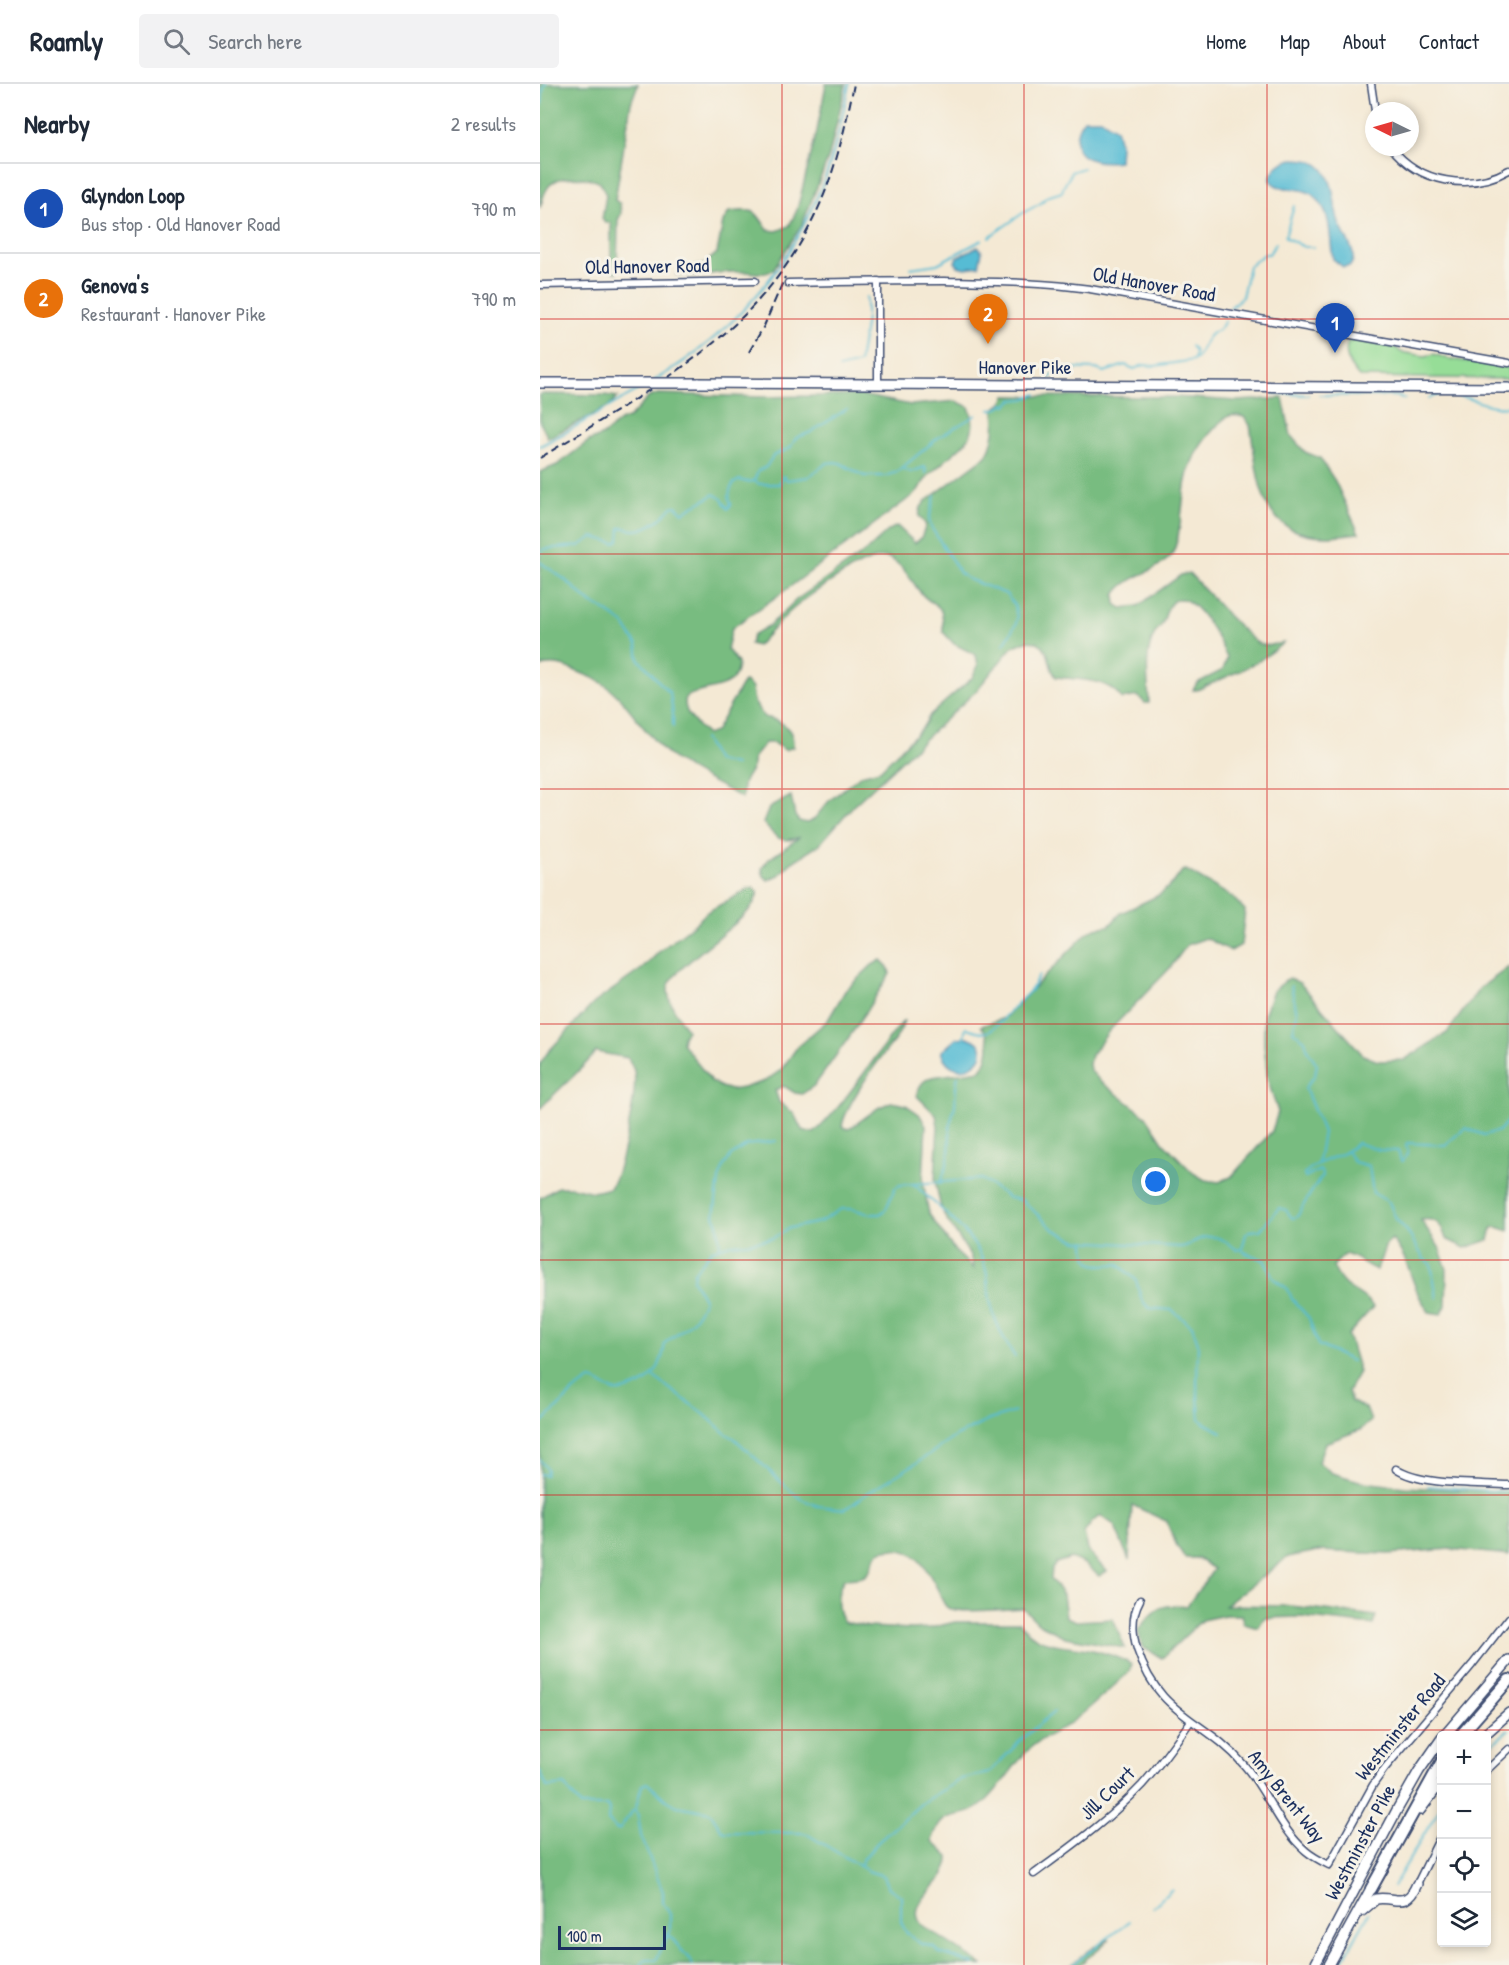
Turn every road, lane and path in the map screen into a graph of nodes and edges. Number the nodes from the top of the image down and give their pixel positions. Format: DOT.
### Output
graph roads {
  1 [pos="1371,84"];
  2 [pos="1374,102"];
  3 [pos="1398,156"];
  4 [pos="1509,170"];
  5 [pos="755,281"];
  6 [pos="878,281"];
  7 [pos="789,283"];
  8 [pos="540,285"];
  9 [pos="1509,363"];
  10 [pos="540,383"];
  11 [pos="878,384"];
  12 [pos="1509,388"];
  13 [pos="1396,1469"];
  14 [pos="1509,1485"];
  15 [pos="1140,1600"];
  16 [pos="1509,1617"];
  17 [pos="1509,1660"];
  18 [pos="1509,1680"];
  19 [pos="1509,1713"];
  20 [pos="1190,1722"];
  21 [pos="1448,1731"];
  22 [pos="1464,1731"];
  23 [pos="1489,1731"];
  24 [pos="1437,1746"];
  25 [pos="1509,1749"];
  26 [pos="1491,1767"];
  27 [pos="1437,1770"];
  28 [pos="1439,1785"];
  29 [pos="1439,1839"];
  30 [pos="1329,1865"];
  31 [pos="1034,1874"];
  32 [pos="1417,1884"];
  33 [pos="1371,1889"];
  34 [pos="1352,1922"];
  35 [pos="1315,1965"];
  36 [pos="1329,1965"];
  1 -- 2 [label="street"];
  3 -- 4 [label="street"];
  5 -- 8 [label="street, Old Hanover Road"];
  6 -- 7 [label="street, Old Hanover Road"];
  6 -- 9 [label="street, Old Hanover Road"];
  6 -- 11 [label="street"];
  10 -- 11 [label="highway, Hanover Pike, bridge"];
  11 -- 12 [label="highway, Hanover Pike"];
  13 -- 14 [label="street"];
  15 -- 20 [label="street, Amy Brent Way"];
  16 -- 30 [label="street, Westminster Road"];
  17 -- 21 [label="highway, Westminster Pike"];
  18 -- 22 [label="highway"];
  19 -- 23 [label="highway"];
  20 -- 30 [label="street, Amy Brent Way"];
  20 -- 31 [label="street, Jill Court"];
  24 -- 35 [label="highway, Westminster Pike"];
  25 -- 26 [label="street"];
  27 -- 33 [label="highway"];
  28 -- 33 [label="highway, Westminster Pike"];
  29 -- 32 [label="street"];
  32 -- 34 [label="highway"];
  33 -- 34 [label="highway, Westminster Pike"];
  34 -- 36 [label="highway, Westminster Pike"];
}
